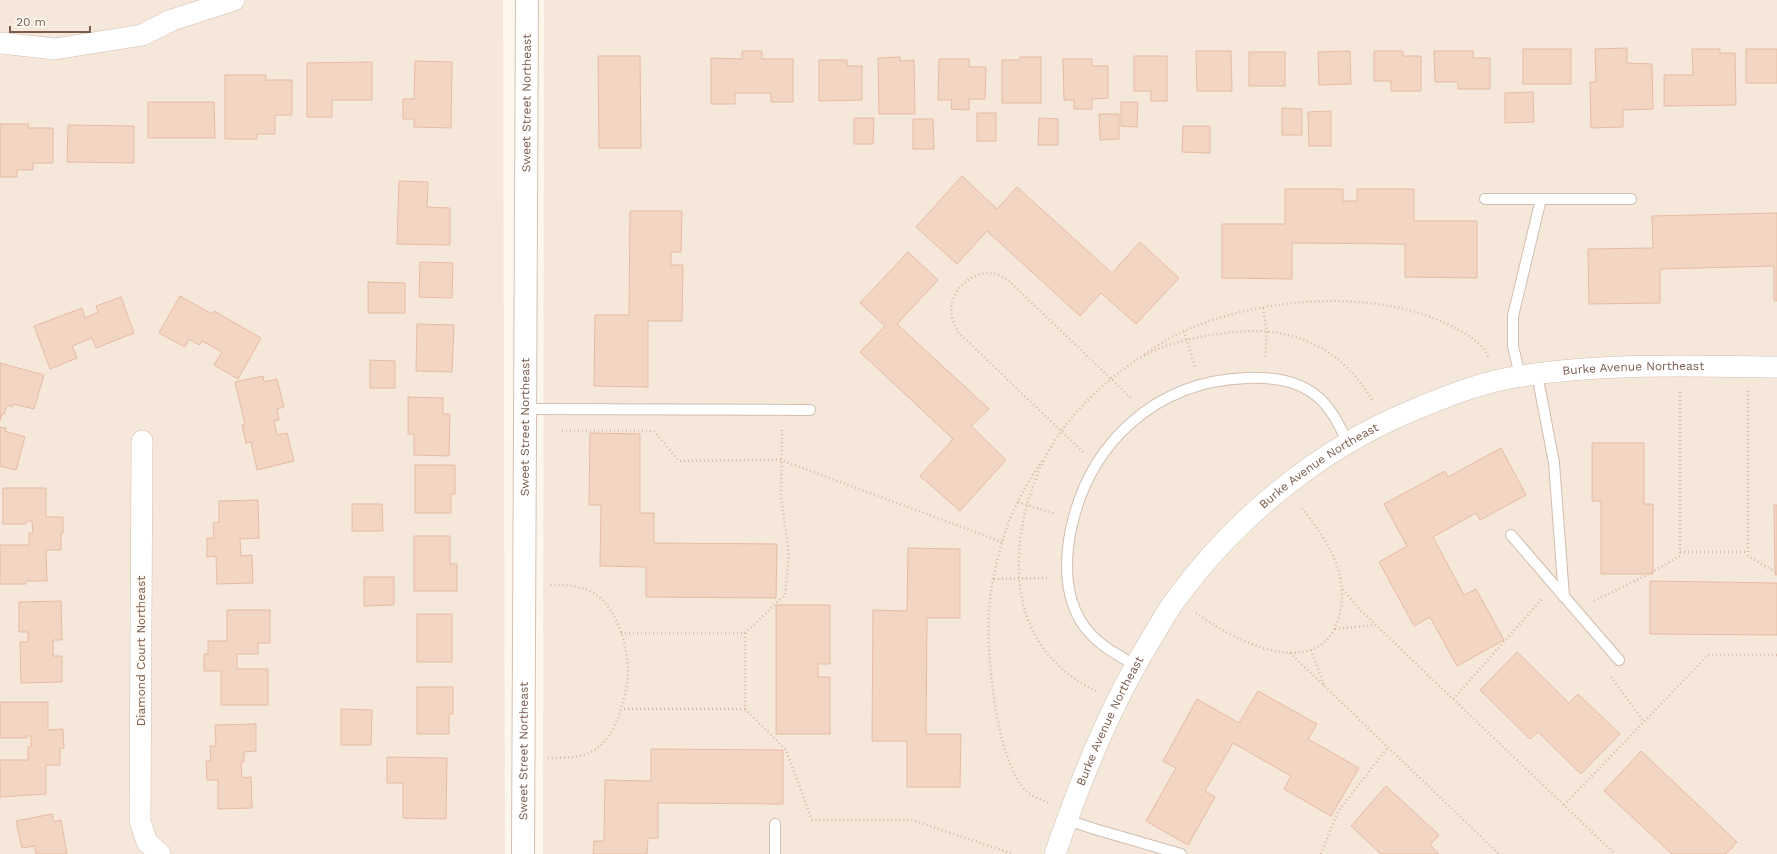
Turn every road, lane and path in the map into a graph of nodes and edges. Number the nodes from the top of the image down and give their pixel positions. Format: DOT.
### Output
graph roads {
  1 [pos="234,0"];
  2 [pos="527,0"];
  3 [pos="0,44"];
  4 [pos="1485,199"];
  5 [pos="1541,199"];
  6 [pos="1631,199"];
  7 [pos="1263,308"];
  8 [pos="1184,331"];
  9 [pos="1267,331"];
  10 [pos="1188,340"];
  11 [pos="1136,360"];
  12 [pos="1748,366"];
  13 [pos="1777,366"];
  14 [pos="1680,367"];
  15 [pos="1529,375"];
  16 [pos="1264,377"];
  17 [pos="1111,379"];
  18 [pos="1494,382"];
  19 [pos="1200,384"];
  20 [pos="525,409"];
  21 [pos="782,410"];
  22 [pos="810,410"];
  23 [pos="1145,411"];
  24 [pos="1383,422"];
  25 [pos="562,431"];
  26 [pos="1062,432"];
  27 [pos="142,441"];
  28 [pos="1348,443"];
  29 [pos="1046,455"];
  30 [pos="781,460"];
  31 [pos="1096,465"];
  32 [pos="1284,486"];
  33 [pos="1018,502"];
  34 [pos="1027,505"];
  35 [pos="1073,520"];
  36 [pos="1511,535"];
  37 [pos="1002,542"];
  38 [pos="1680,552"];
  39 [pos="1748,552"];
  40 [pos="1777,573"];
  41 [pos="1067,578"];
  42 [pos="994,579"];
  43 [pos="1020,579"];
  44 [pos="524,585"];
  45 [pos="1554,586"];
  46 [pos="1343,589"];
  47 [pos="1564,597"];
  48 [pos="1176,598"];
  49 [pos="1576,610"];
  50 [pos="1375,625"];
  51 [pos="1335,629"];
  52 [pos="621,633"];
  53 [pos="746,633"];
  54 [pos="1311,650"];
  55 [pos="1290,652"];
  56 [pos="1777,656"];
  57 [pos="1619,660"];
  58 [pos="1135,665"];
  59 [pos="1324,685"];
  60 [pos="1453,698"];
  61 [pos="1116,702"];
  62 [pos="621,709"];
  63 [pos="746,709"];
  64 [pos="1644,722"];
  65 [pos="1388,747"];
  66 [pos="523,757"];
  67 [pos="1564,805"];
  68 [pos="1068,815"];
  69 [pos="775,824"];
  70 [pos="160,854"];
  71 [pos="523,854"];
  72 [pos="775,854"];
  73 [pos="1013,854"];
  74 [pos="1055,854"];
  75 [pos="1181,854"];
  76 [pos="1321,854"];
  77 [pos="1499,854"];
  78 [pos="1615,854"];
  1 -- 3 [label="street"];
  2 -- 20 [label="street, Sweet Street Northeast"];
  4 -- 5 [label="lane"];
  5 -- 6 [label="lane"];
  5 -- 15 [label="lane"];
  7 -- 8 [label="path"];
  7 -- 9 [label="path"];
  7 -- 18 [label="path"];
  8 -- 10 [label="path"];
  8 -- 11 [label="path"];
  9 -- 10 [label="path"];
  9 -- 16 [label="path"];
  9 -- 24 [label="path"];
  10 -- 11 [label="path"];
  10 -- 19 [label="path"];
  11 -- 17 [label="path"];
  12 -- 13 [label="street, Burke Avenue Northeast"];
  12 -- 14 [label="street, Burke Avenue Northeast"];
  12 -- 39 [label="path"];
  14 -- 15 [label="street, Burke Avenue Northeast"];
  14 -- 38 [label="path"];
  15 -- 18 [label="street, Burke Avenue Northeast"];
  15 -- 47 [label="lane"];
  16 -- 19 [label="lane"];
  16 -- 28 [label="lane"];
  17 -- 23 [label="path"];
  17 -- 26 [label="path"];
  17 -- 26 [label="path"];
  18 -- 24 [label="street, Burke Avenue Northeast"];
  19 -- 23 [label="lane"];
  20 -- 21 [label="lane"];
  20 -- 44 [label="street, Sweet Street Northeast"];
  21 -- 22 [label="lane"];
  21 -- 30 [label="path"];
  23 -- 31 [label="lane"];
  24 -- 28 [label="street, Burke Avenue Northeast"];
  25 -- 30 [label="path"];
  26 -- 29 [label="path"];
  26 -- 31 [label="path"];
  27 -- 70 [label="street, Diamond Court Northeast"];
  28 -- 32 [label="street, Burke Avenue Northeast"];
  29 -- 33 [label="path"];
  29 -- 34 [label="path"];
  30 -- 37 [label="path"];
  30 -- 53 [label="path"];
  31 -- 35 [label="lane"];
  32 -- 46 [label="path"];
  32 -- 48 [label="street, Burke Avenue Northeast"];
  33 -- 34 [label="path"];
  33 -- 37 [label="path"];
  34 -- 35 [label="path"];
  34 -- 43 [label="path"];
  35 -- 41 [label="lane"];
  36 -- 45 [label="lane"];
  37 -- 42 [label="path"];
  38 -- 39 [label="path"];
  38 -- 49 [label="path"];
  39 -- 40 [label="path"];
  41 -- 43 [label="path"];
  41 -- 58 [label="lane"];
  42 -- 43 [label="path"];
  42 -- 68 [label="path"];
  43 -- 61 [label="path"];
  44 -- 52 [label="path"];
  44 -- 66 [label="street, Sweet Street Northeast"];
  45 -- 47 [label="lane"];
  45 -- 60 [label="path"];
  46 -- 50 [label="path"];
  46 -- 51 [label="path"];
  47 -- 49 [label="lane"];
  48 -- 55 [label="path"];
  48 -- 58 [label="street, Burke Avenue Northeast"];
  49 -- 57 [label="lane"];
  50 -- 51 [label="path"];
  50 -- 60 [label="path"];
  51 -- 54 [label="path"];
  52 -- 53 [label="path"];
  52 -- 62 [label="path"];
  53 -- 63 [label="path"];
  54 -- 55 [label="path"];
  54 -- 59 [label="path"];
  55 -- 59 [label="path"];
  56 -- 64 [label="path"];
  57 -- 64 [label="path"];
  58 -- 61 [label="street, Burke Avenue Northeast"];
  59 -- 65 [label="path"];
  60 -- 67 [label="path"];
  61 -- 68 [label="street, Burke Avenue Northeast"];
  62 -- 63 [label="path"];
  62 -- 66 [label="path"];
  63 -- 73 [label="path"];
  64 -- 67 [label="path"];
  65 -- 76 [label="path"];
  65 -- 77 [label="path"];
  66 -- 71 [label="street, Sweet Street Northeast"];
  67 -- 78 [label="path"];
  68 -- 74 [label="street, Burke Avenue Northeast"];
  68 -- 75 [label="lane"];
  69 -- 72 [label="lane"];
}
